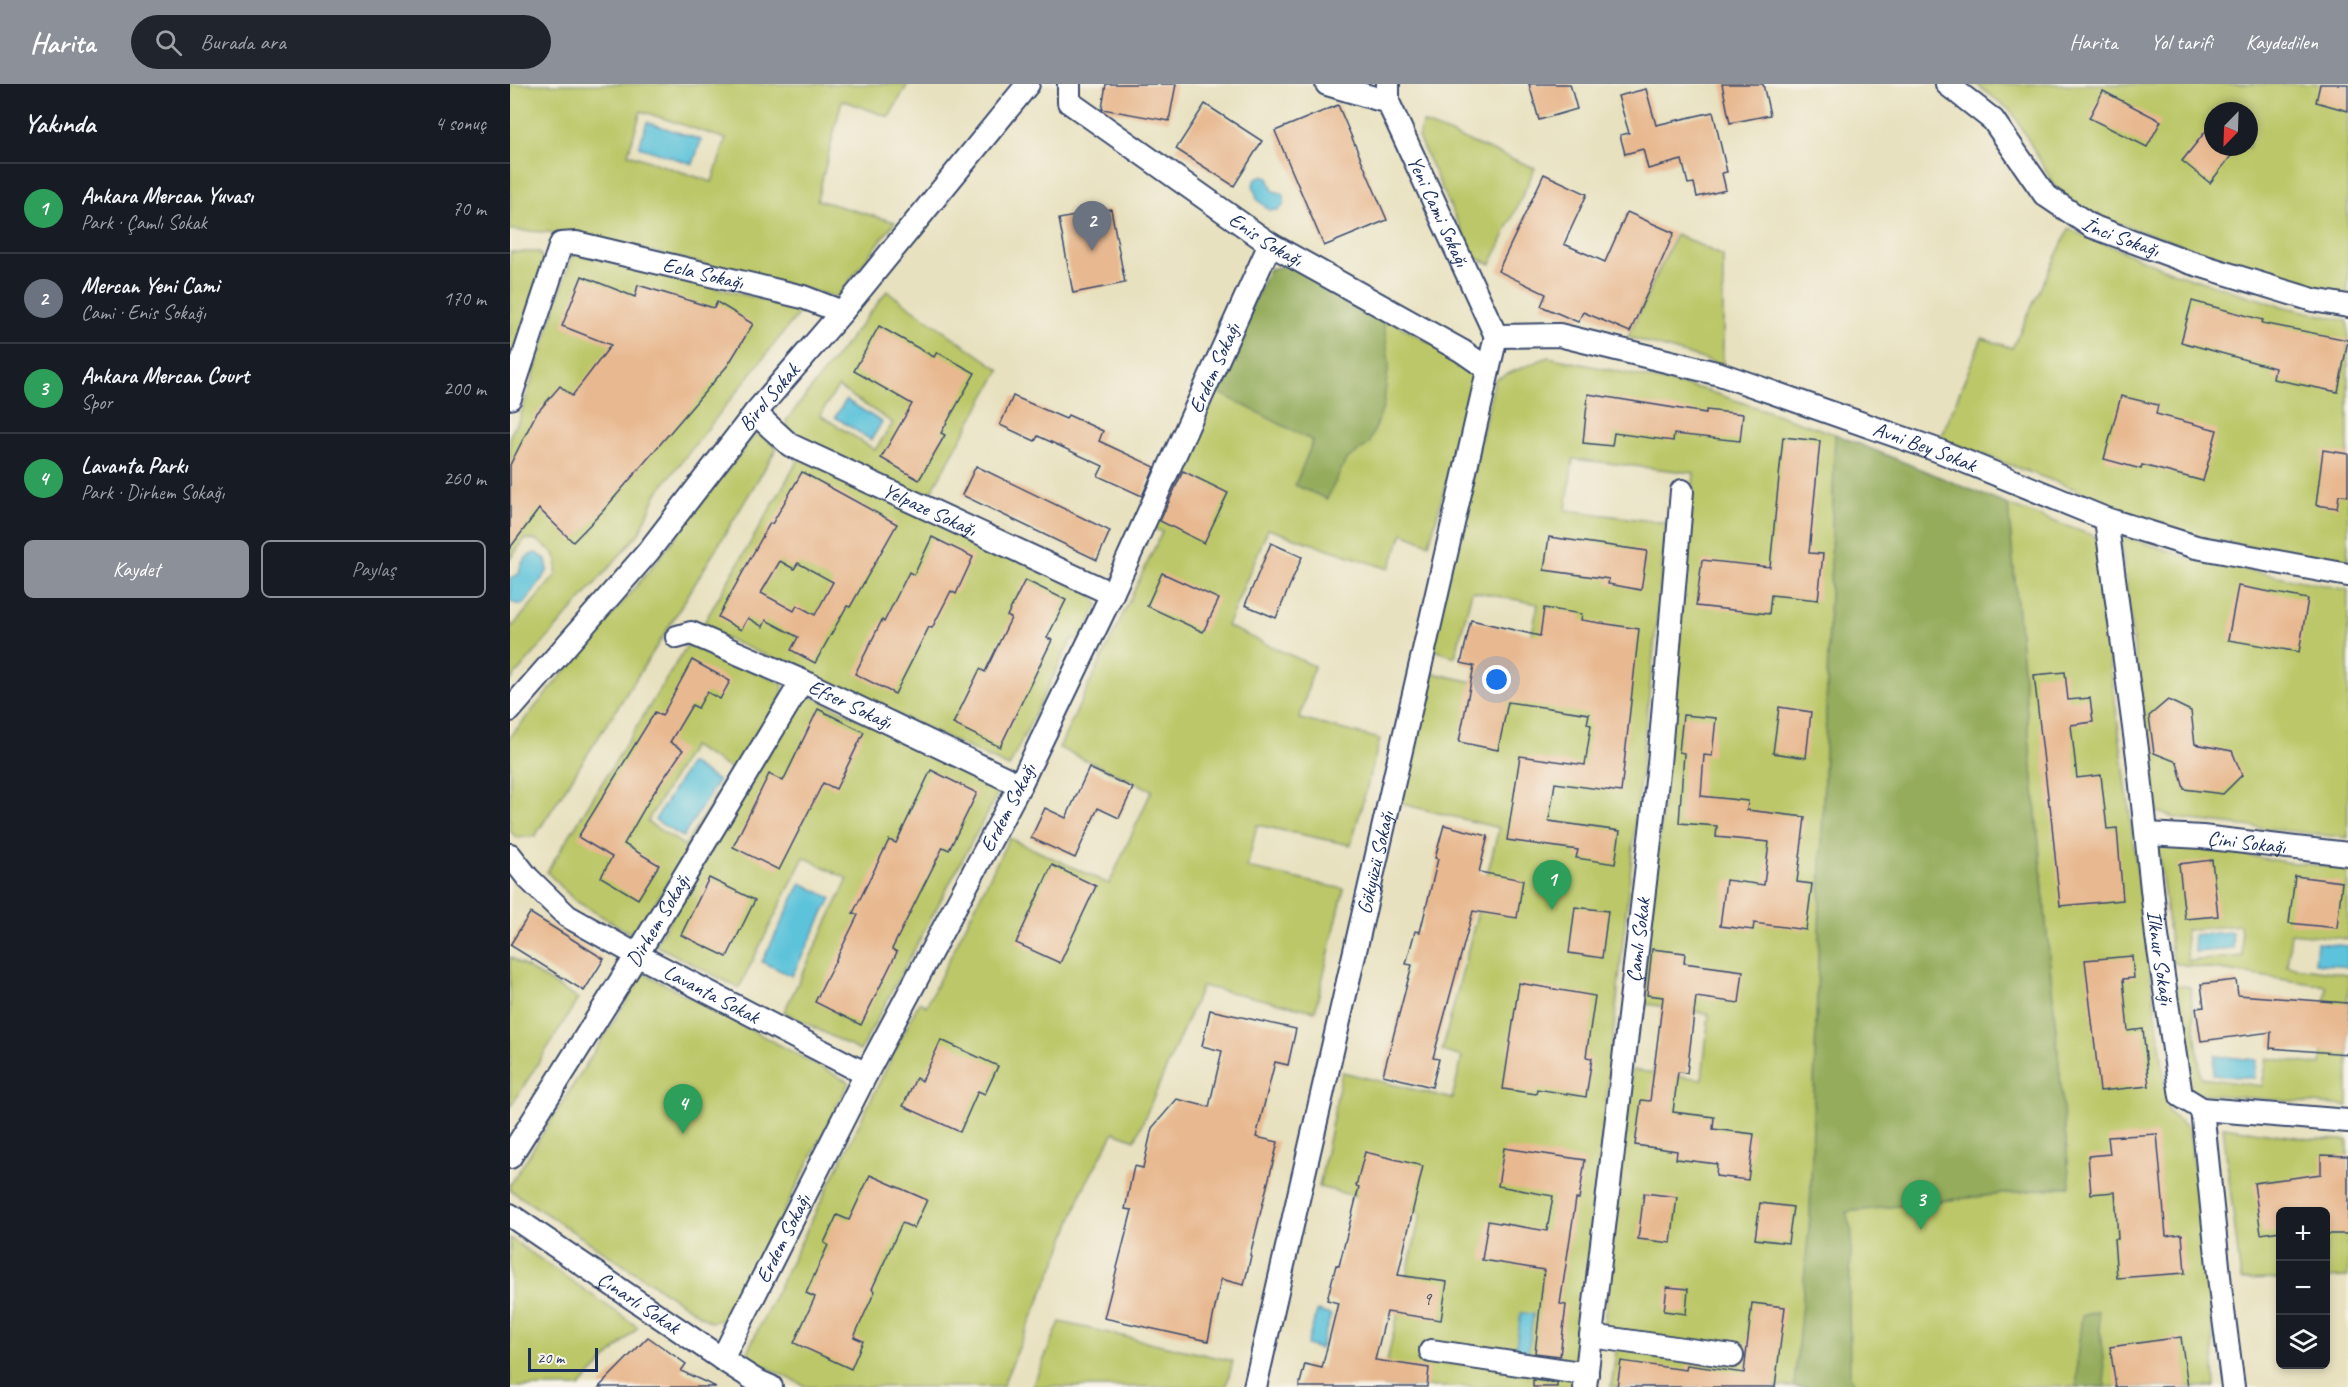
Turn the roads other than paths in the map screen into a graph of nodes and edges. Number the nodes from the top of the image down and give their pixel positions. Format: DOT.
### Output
graph roads {
  1 [pos="1028,84"];
  2 [pos="1069,84"];
  3 [pos="1327,84"];
  4 [pos="1947,84"];
  5 [pos="1388,93"];
  6 [pos="1270,244"];
  7 [pos="2348,306"];
  8 [pos="842,312"];
  9 [pos="1496,336"];
  10 [pos="1488,369"];
  11 [pos="510,398"];
  12 [pos="755,413"];
  13 [pos="1682,491"];
  14 [pos="2106,519"];
  15 [pos="2348,575"];
  16 [pos="1112,594"];
  17 [pos="677,637"];
  18 [pos="802,681"];
  19 [pos="510,710"];
  20 [pos="1020,785"];
  21 [pos="2147,834"];
  22 [pos="510,855"];
  23 [pos="2348,855"];
  24 [pos="637,955"];
  25 [pos="866,1074"];
  26 [pos="2202,1108"];
  27 [pos="2348,1121"];
  28 [pos="510,1157"];
  29 [pos="510,1215"];
  30 [pos="1591,1336"];
  31 [pos="1431,1351"];
  32 [pos="1732,1356"];
  33 [pos="722,1359"];
  34 [pos="1586,1380"];
  35 [pos="771,1387"];
  36 [pos="1255,1387"];
  37 [pos="2234,1387"];
  1 -- 8 [label="street, Birol Sokak"];
  2 -- 6 [label="street, Enis Sokağı"];
  3 -- 5 [label="street"];
  4 -- 7 [label="street, İnci Sokağı"];
  5 -- 9 [label="street, Yeni Cami Sokağı"];
  6 -- 10 [label="street, Enis Sokağı"];
  6 -- 16 [label="street, Erdem Sokağı"];
  8 -- 11 [label="street, Ecla Sokağı"];
  8 -- 12 [label="street, Birol Sokak"];
  9 -- 10 [label="street, Gökyüzü Sokağı"];
  9 -- 14 [label="street, Avni Bey Sokak"];
  10 -- 36 [label="street, Gökyüzü Sokağı"];
  12 -- 16 [label="street, Yelpaze Sokağı"];
  12 -- 19 [label="street, Birol Sokak"];
  13 -- 30 [label="street, Çamlı Sokak"];
  14 -- 15 [label="street, Avni Bey Sokak"];
  14 -- 21 [label="street, İlknur Sokağı"];
  16 -- 20 [label="street, Erdem Sokağı"];
  17 -- 18 [label="street, Efser Sokağı"];
  18 -- 20 [label="street, Efser Sokağı"];
  18 -- 24 [label="street, Dirhem Sokağı"];
  20 -- 25 [label="street, Erdem Sokağı"];
  21 -- 23 [label="street, Çini Sokağı"];
  21 -- 26 [label="street, İlknur Sokağı"];
  22 -- 24 [label="street, Lavanta Sokak"];
  24 -- 25 [label="street, Lavanta Sokak"];
  24 -- 28 [label="street, Dirhem Sokağı"];
  25 -- 33 [label="street, Erdem Sokağı"];
  26 -- 27 [label="street"];
  26 -- 37 [label="street"];
  29 -- 33 [label="street, Çınarlı Sokak"];
  30 -- 32 [label="street"];
  30 -- 34 [label="street, Çamlı Sokak"];
  31 -- 34 [label="street"];
  33 -- 35 [label="street, Çınarlı Sokak"];
}
